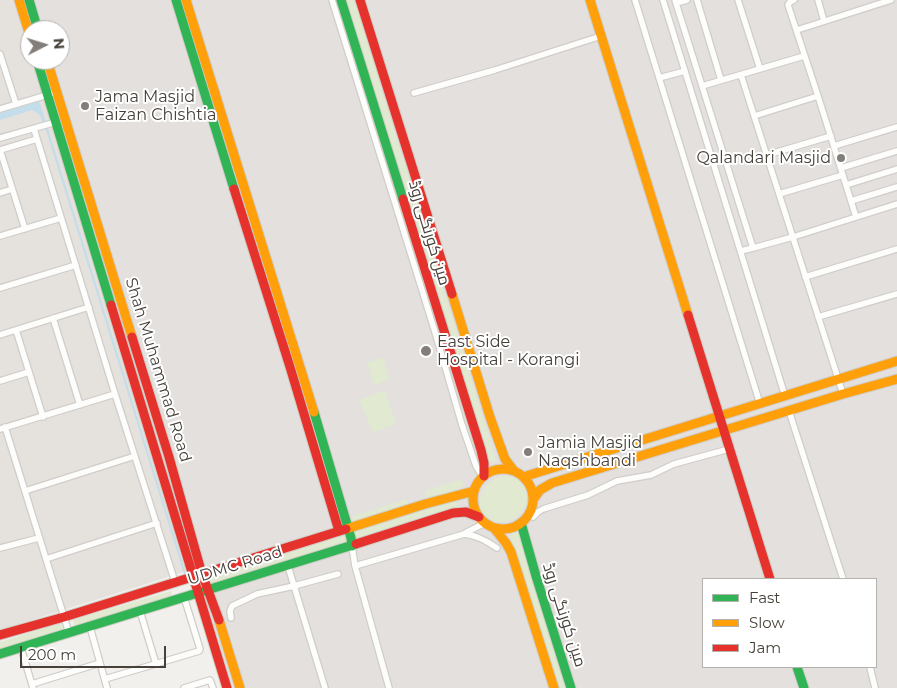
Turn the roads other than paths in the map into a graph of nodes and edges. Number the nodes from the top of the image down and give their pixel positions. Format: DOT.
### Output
graph roads {
  1 [pos="19,0"];
  2 [pos="29,0"];
  3 [pos="176,0"];
  4 [pos="186,0"];
  5 [pos="332,0"];
  6 [pos="341,0"];
  7 [pos="360,0"];
  8 [pos="590,0"];
  9 [pos="635,0"];
  10 [pos="663,0"];
  11 [pos="687,0"];
  12 [pos="697,0"];
  13 [pos="738,0"];
  14 [pos="794,0"];
  15 [pos="818,0"];
  16 [pos="862,0"];
  17 [pos="891,0"];
  18 [pos="676,2"];
  19 [pos="865,8"];
  20 [pos="25,20"];
  21 [pos="35,20"];
  22 [pos="824,21"];
  23 [pos="797,30"];
  24 [pos="601,36"];
  25 [pos="0,54"];
  26 [pos="804,56"];
  27 [pos="760,69"];
  28 [pos="40,70"];
  29 [pos="50,70"];
  30 [pos="685,71"];
  31 [pos="741,75"];
  32 [pos="7,78"];
  33 [pos="659,78"];
  34 [pos="0,80"];
  35 [pos="721,80"];
  36 [pos="702,86"];
  37 [pos="57,92"];
  38 [pos="414,93"];
  39 [pos="47,95"];
  40 [pos="818,96"];
  41 [pos="16,104"];
  42 [pos="213,104"];
  43 [pos="0,109"];
  44 [pos="754,116"];
  45 [pos="50,124"];
  46 [pos="897,127"];
  47 [pos="34,129"];
  48 [pos="830,136"];
  49 [pos="0,138"];
  50 [pos="37,139"];
  51 [pos="834,146"];
  52 [pos="0,150"];
  53 [pos="897,151"];
  54 [pos="767,155"];
  55 [pos="237,163"];
  56 [pos="227,166"];
  57 [pos="897,169"];
  58 [pos="842,172"];
  59 [pos="846,184"];
  60 [pos="897,187"];
  61 [pos="12,189"];
  62 [pos="0,193"];
  63 [pos="779,194"];
  64 [pos="851,201"];
  65 [pos="897,204"];
  66 [pos="856,217"];
  67 [pos="61,218"];
  68 [pos="254,218"];
  69 [pos="244,221"];
  70 [pos="25,229"];
  71 [pos="0,236"];
  72 [pos="793,237"];
  73 [pos="753,248"];
  74 [pos="897,249"];
  75 [pos="741,251"];
  76 [pos="76,265"];
  77 [pos="805,276"];
  78 [pos="0,288"];
  79 [pos="897,294"];
  80 [pos="280,302"];
  81 [pos="270,305"];
  82 [pos="89,307"];
  83 [pos="818,317"];
  84 [pos="53,318"];
  85 [pos="16,330"];
  86 [pos="0,335"];
  87 [pos="897,361"];
  88 [pos="300,364"];
  89 [pos="455,365"];
  90 [pos="290,367"];
  91 [pos="446,368"];
  92 [pos="29,372"];
  93 [pos="897,379"];
  94 [pos="838,380"];
  95 [pos="0,381"];
  96 [pos="115,394"];
  97 [pos="843,394"];
  98 [pos="785,396"];
  99 [pos="760,404"];
  100 [pos="80,405"];
  101 [pos="789,411"];
  102 [pos="43,416"];
  103 [pos="719,416"];
  104 [pos="2,428"];
  105 [pos="723,430"];
  106 [pos="729,449"];
  107 [pos="134,456"];
  108 [pos="514,471"];
  109 [pos="484,476"];
  110 [pos="523,478"];
  111 [pos="25,491"];
  112 [pos="474,491"];
  113 [pos="533,500"];
  114 [pos="486,522"];
  115 [pos="520,523"];
  116 [pos="157,524"];
  117 [pos="344,530"];
  118 [pos="464,534"];
  119 [pos="40,538"];
  120 [pos="352,546"];
  121 [pos="0,548"];
  122 [pos="497,548"];
  123 [pos="46,559"];
  124 [pos="288,566"];
  125 [pos="355,566"];
  126 [pos="195,572"];
  127 [pos="338,574"];
  128 [pos="770,578"];
  129 [pos="843,578"];
  130 [pos="175,582"];
  131 [pos="294,586"];
  132 [pos="208,590"];
  133 [pos="198,593"];
  134 [pos="184,597"];
  135 [pos="140,611"];
  136 [pos="216,613"];
  137 [pos="204,614"];
  138 [pos="64,617"];
  139 [pos="90,627"];
  140 [pos="69,633"];
  141 [pos="0,635"];
  142 [pos="21,648"];
  143 [pos="0,654"];
  144 [pos="100,663"];
  145 [pos="156,664"];
  146 [pos="797,668"];
  147 [pos="870,668"];
  148 [pos="104,679"];
  149 [pos="33,686"];
  150 [pos="107,688"];
  151 [pos="184,688"];
  152 [pos="213,688"];
  153 [pos="227,688"];
  154 [pos="240,688"];
  155 [pos="325,688"];
  156 [pos="389,688"];
  157 [pos="554,688"];
  158 [pos="572,688"];
  159 [pos="804,688"];
  160 [pos="875,688"];
  1 -- 20 [label="main road"];
  2 -- 21 [label="main road"];
  3 -- 42 [label="main road"];
  4 -- 42 [label="main road"];
  5 -- 91 [label="street"];
  6 -- 89 [label="main road, مین کورنگی روڈ"];
  7 -- 108 [label="main road, مین کورنگی روڈ"];
  8 -- 24 [label="main road"];
  9 -- 33 [label="street"];
  10 -- 30 [label="street"];
  11 -- 18 [label="street"];
  12 -- 35 [label="street"];
  13 -- 27 [label="street"];
  14 -- 23 [label="street"];
  15 -- 22 [label="street"];
  16 -- 19 [label="street"];
  17 -- 19 [label="street"];
  18 -- 36 [label="street"];
  19 -- 22 [label="street"];
  22 -- 23 [label="street"];
  23 -- 26 [label="street"];
  24 -- 38 [label="street"];
  24 -- 103 [label="main road"];
  25 -- 32 [label="street"];
  26 -- 27 [label="street"];
  26 -- 40 [label="street"];
  27 -- 31 [label="street"];
  28 -- 39 [label="main road, Shah Muhammad Road"];
  29 -- 37 [label="main road, Shah Muhammad Road"];
  30 -- 33 [label="street"];
  30 -- 75 [label="street"];
  31 -- 35 [label="street"];
  31 -- 44 [label="street"];
  32 -- 34 [label="street"];
  32 -- 41 [label="street"];
  33 -- 99 [label="street"];
  35 -- 36 [label="street"];
  36 -- 73 [label="street"];
  37 -- 39 [label="street"];
  37 -- 126 [label="main road, Shah Muhammad Road"];
  39 -- 41 [label="street"];
  39 -- 45 [label="main road, Shah Muhammad Road"];
  40 -- 44 [label="street"];
  40 -- 48 [label="street"];
  41 -- 43 [label="street"];
  42 -- 55 [label="main road"];
  42 -- 56 [label="main road"];
  44 -- 54 [label="street"];
  45 -- 47 [label="street"];
  45 -- 126 [label="main road, Shah Muhammad Road"];
  46 -- 51 [label="street"];
  47 -- 49 [label="street"];
  47 -- 50 [label="street"];
  48 -- 51 [label="street"];
  48 -- 54 [label="street"];
  50 -- 52 [label="street"];
  50 -- 67 [label="street"];
  51 -- 58 [label="street"];
  52 -- 61 [label="street"];
  53 -- 58 [label="street"];
  54 -- 63 [label="street"];
  55 -- 56 [label="main road"];
  55 -- 68 [label="main road"];
  56 -- 69 [label="main road"];
  57 -- 59 [label="street"];
  58 -- 59 [label="street"];
  58 -- 63 [label="street"];
  59 -- 64 [label="street"];
  60 -- 64 [label="street"];
  61 -- 62 [label="street"];
  61 -- 70 [label="street"];
  63 -- 72 [label="street"];
  64 -- 66 [label="street"];
  65 -- 66 [label="street"];
  66 -- 72 [label="street"];
  67 -- 70 [label="street"];
  67 -- 76 [label="street"];
  68 -- 69 [label="main road"];
  68 -- 80 [label="main road"];
  69 -- 81 [label="main road"];
  70 -- 71 [label="street"];
  72 -- 73 [label="street"];
  72 -- 77 [label="street"];
  73 -- 75 [label="street"];
  74 -- 77 [label="street"];
  75 -- 98 [label="street"];
  76 -- 78 [label="street"];
  76 -- 82 [label="street"];
  77 -- 83 [label="street"];
  79 -- 83 [label="street"];
  80 -- 81 [label="main road"];
  80 -- 88 [label="main road"];
  81 -- 90 [label="main road"];
  82 -- 84 [label="street"];
  82 -- 96 [label="street"];
  83 -- 94 [label="street"];
  84 -- 85 [label="street"];
  84 -- 100 [label="street"];
  85 -- 86 [label="street"];
  85 -- 92 [label="street"];
  87 -- 94 [label="main road"];
  88 -- 90 [label="main road"];
  88 -- 117 [label="main road"];
  89 -- 91 [label="street"];
  89 -- 109 [label="main road, مین کورنگی روڈ"];
  90 -- 117 [label="main road"];
  91 -- 109 [label="street"];
  92 -- 95 [label="street"];
  92 -- 102 [label="street"];
  93 -- 97 [label="main road"];
  94 -- 97 [label="street"];
  94 -- 98 [label="main road"];
  96 -- 100 [label="street"];
  96 -- 107 [label="street"];
  97 -- 101 [label="main road"];
  98 -- 99 [label="main road"];
  99 -- 103 [label="main road"];
  100 -- 102 [label="street"];
  101 -- 105 [label="main road"];
  101 -- 129 [label="street"];
  102 -- 104 [label="street"];
  103 -- 105 [label="main road"];
  103 -- 110 [label="main road"];
  104 -- 111 [label="street"];
  105 -- 106 [label="main road"];
  105 -- 113 [label="main road"];
  106 -- 113 [label="street"];
  106 -- 128 [label="main road"];
  107 -- 111 [label="street"];
  107 -- 116 [label="street"];
  108 -- 109 [label="main road"];
  108 -- 110 [label="main road"];
  109 -- 112 [label="main road"];
  110 -- 113 [label="main road"];
  111 -- 119 [label="street"];
  112 -- 114 [label="main road"];
  112 -- 117 [label="main road, UDMC Road"];
  113 -- 115 [label="main road"];
  114 -- 115 [label="main road"];
  114 -- 118 [label="street"];
  114 -- 120 [label="main road, UDMC Road"];
  114 -- 157 [label="main road, مین کورنگی روڈ"];
  115 -- 158 [label="main road, مین کورنگی روڈ"];
  116 -- 123 [label="street"];
  116 -- 130 [label="street"];
  117 -- 120 [label="main road"];
  117 -- 126 [label="main road, UDMC Road"];
  118 -- 122 [label="street"];
  118 -- 125 [label="street"];
  119 -- 121 [label="street"];
  119 -- 123 [label="street"];
  120 -- 124 [label="main road, UDMC Road"];
  120 -- 125 [label="street"];
  123 -- 138 [label="street"];
  124 -- 131 [label="street"];
  124 -- 132 [label="main road, UDMC Road"];
  125 -- 156 [label="street"];
  126 -- 130 [label="main road, UDMC Road"];
  126 -- 132 [label="main road, Shah Muhammad Road"];
  126 -- 133 [label="main road, Shah Muhammad Road"];
  127 -- 131 [label="street"];
  130 -- 138 [label="main road, UDMC Road"];
  131 -- 136 [label="street"];
  131 -- 155 [label="street"];
  132 -- 133 [label="main road, UDMC Road"];
  132 -- 136 [label="main road, Shah Muhammad Road"];
  133 -- 134 [label="main road, UDMC Road"];
  133 -- 137 [label="main road, Shah Muhammad Road"];
  134 -- 135 [label="main road, UDMC Road"];
  134 -- 145 [label="street"];
  135 -- 139 [label="main road, UDMC Road"];
  135 -- 145 [label="street"];
  136 -- 137 [label="main road"];
  136 -- 154 [label="main road, Shah Muhammad Road"];
  137 -- 153 [label="main road, Shah Muhammad Road"];
  138 -- 140 [label="street"];
  138 -- 141 [label="main road, UDMC Road"];
  139 -- 140 [label="main road, UDMC Road"];
  139 -- 144 [label="street"];
  140 -- 142 [label="main road, UDMC Road"];
  142 -- 143 [label="main road, UDMC Road"];
  142 -- 149 [label="street"];
  144 -- 148 [label="street"];
  144 -- 149 [label="street"];
  145 -- 148 [label="street"];
  146 -- 159 [label="main road"];
  147 -- 160 [label="street"];
  148 -- 150 [label="street"];
  151 -- 152 [label="street"];
}
